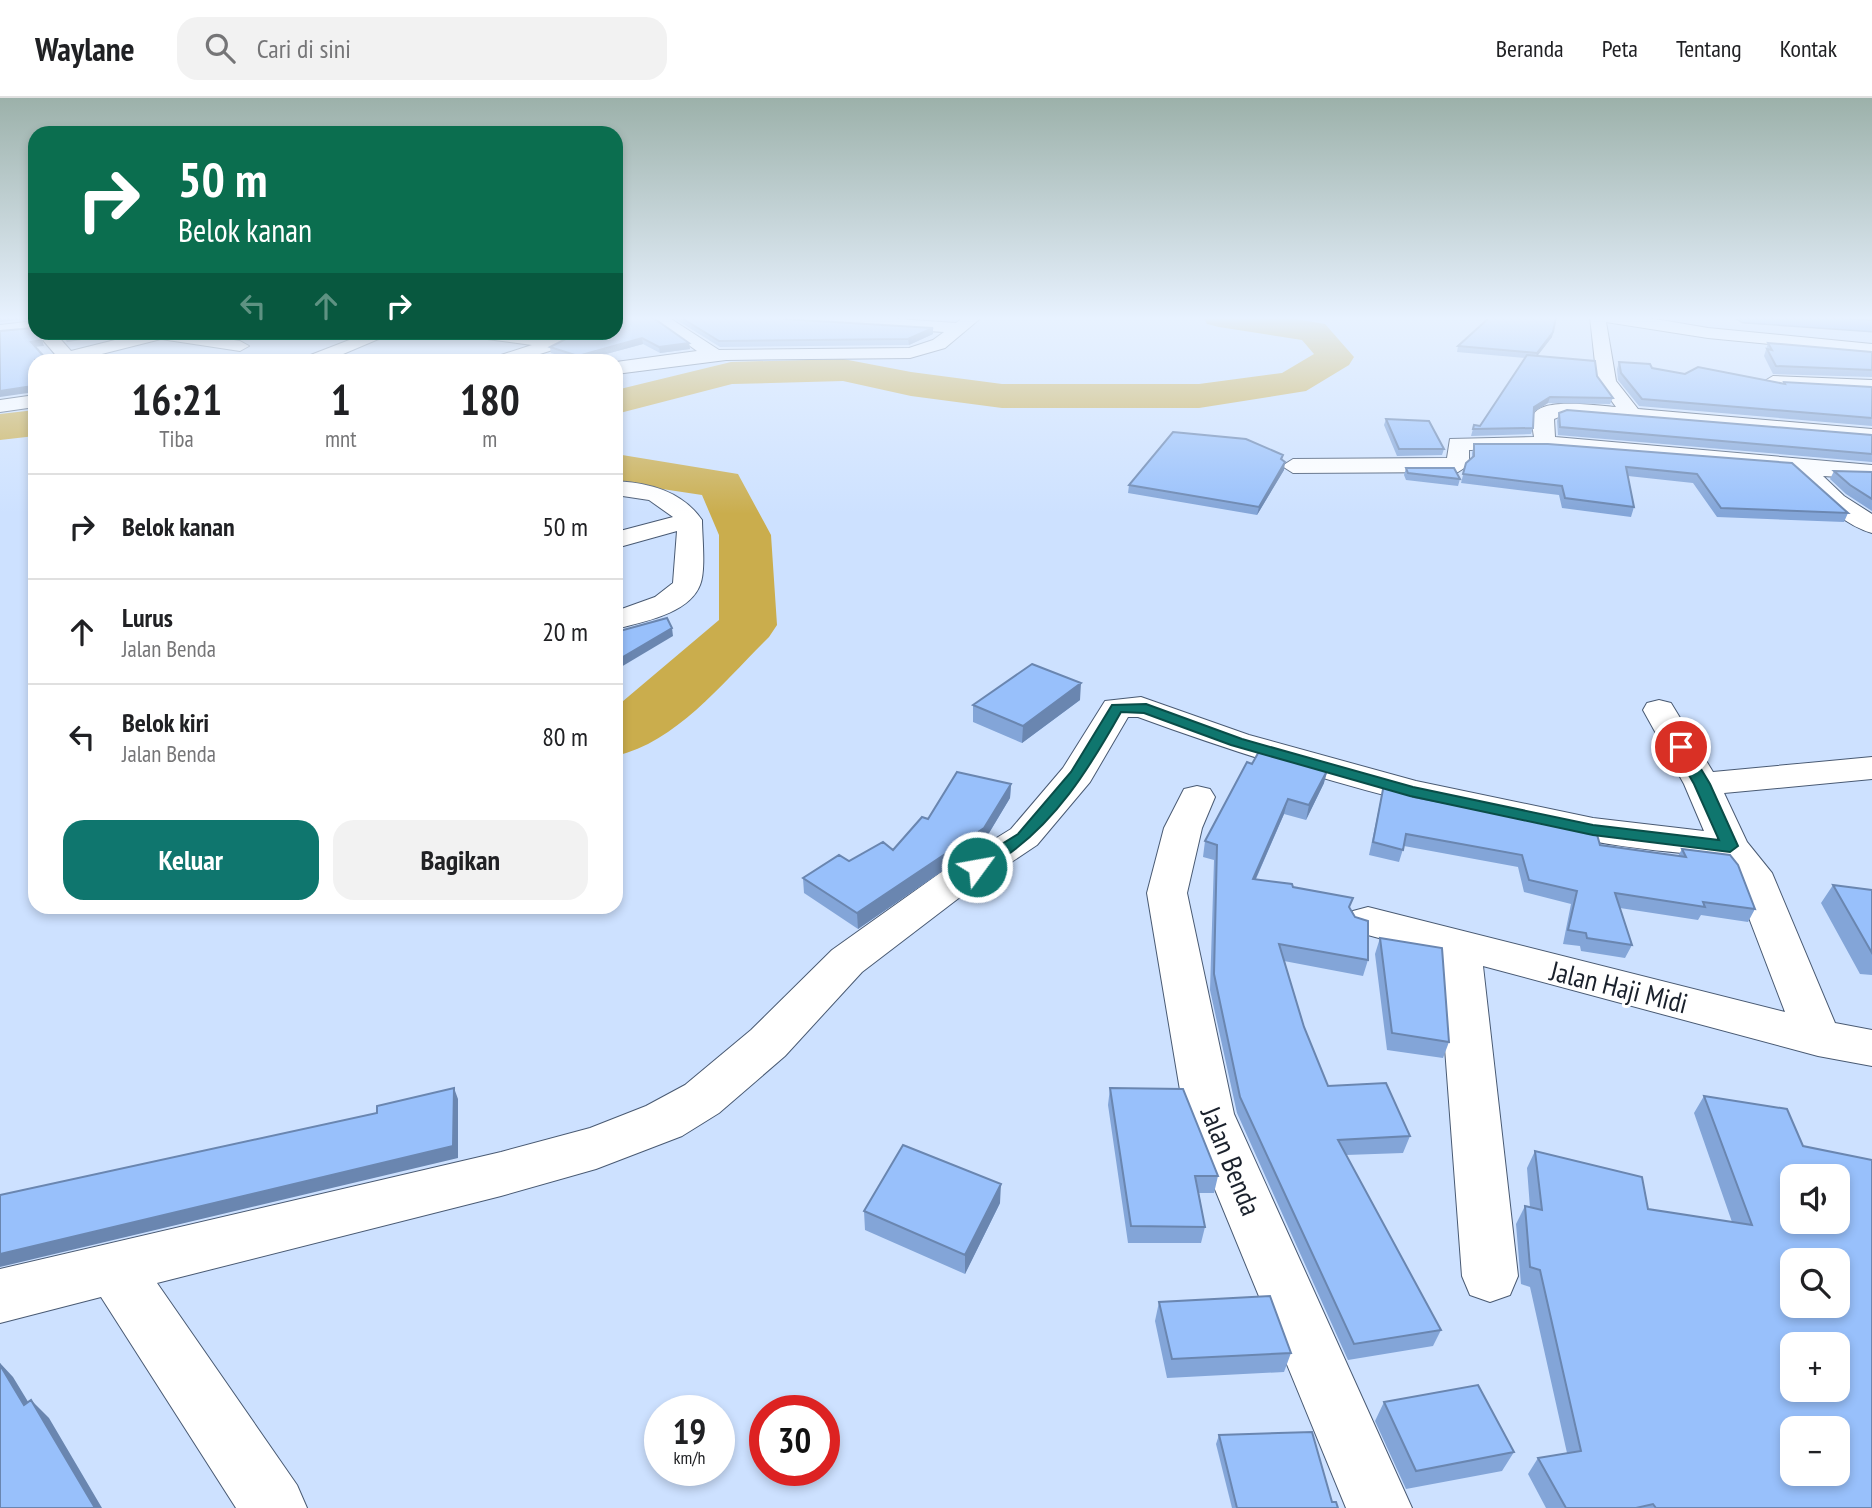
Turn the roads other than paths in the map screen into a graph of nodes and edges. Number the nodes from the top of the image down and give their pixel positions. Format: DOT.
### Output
graph roads {
  1 [pos="1608,383"];
  2 [pos="1774,383"];
  3 [pos="1793,383"];
  4 [pos="1872,386"];
  5 [pos="28,402"];
  6 [pos="0,406"];
  7 [pos="1631,414"];
  8 [pos="1769,427"];
  9 [pos="1850,434"];
  10 [pos="1872,436"];
  11 [pos="1545,443"];
  12 [pos="1293,466"];
  13 [pos="1799,466"];
  14 [pos="1872,472"];
  15 [pos="623,488"];
  16 [pos="690,520"];
  17 [pos="1872,526"];
  18 [pos="623,538"];
  19 [pos="623,617"];
  20 [pos="1659,710"];
  21 [pos="1872,768"];
  22 [pos="1702,784"];
  23 [pos="1197,797"];
  24 [pos="1730,846"];
  25 [pos="1368,922"];
  26 [pos="1459,945"];
  27 [pos="1818,1038"];
  28 [pos="1872,1048"];
  29 [pos="114,1268"];
  30 [pos="1490,1276"];
  31 [pos="0,1296"];
  32 [pos="274,1508"];
  33 [pos="1379,1508"];
  1 -- 7 [label="street"];
  2 -- 9 [label="street"];
  3 -- 4 [label="street"];
  5 -- 6 [label="street"];
  7 -- 8 [label="street"];
  7 -- 11 [label="street"];
  8 -- 9 [label="street"];
  8 -- 13 [label="street"];
  9 -- 10 [label="street"];
  11 -- 12 [label="street"];
  11 -- 13 [label="street"];
  13 -- 14 [label="street"];
  13 -- 17 [label="street"];
  15 -- 16 [label="street"];
  16 -- 18 [label="street"];
  16 -- 19 [label="street"];
  20 -- 22 [label="street"];
  21 -- 22 [label="street"];
  22 -- 24 [label="street"];
  23 -- 33 [label="street, Jalan Benda"];
  24 -- 27 [label="street"];
  24 -- 29 [label="street"];
  25 -- 26 [label="street, Jalan Haji Midi"];
  26 -- 27 [label="street, Jalan Haji Midi"];
  26 -- 30 [label="street"];
  27 -- 28 [label="street, Jalan Haji Midi"];
  29 -- 31 [label="street"];
  29 -- 32 [label="street"];
}
